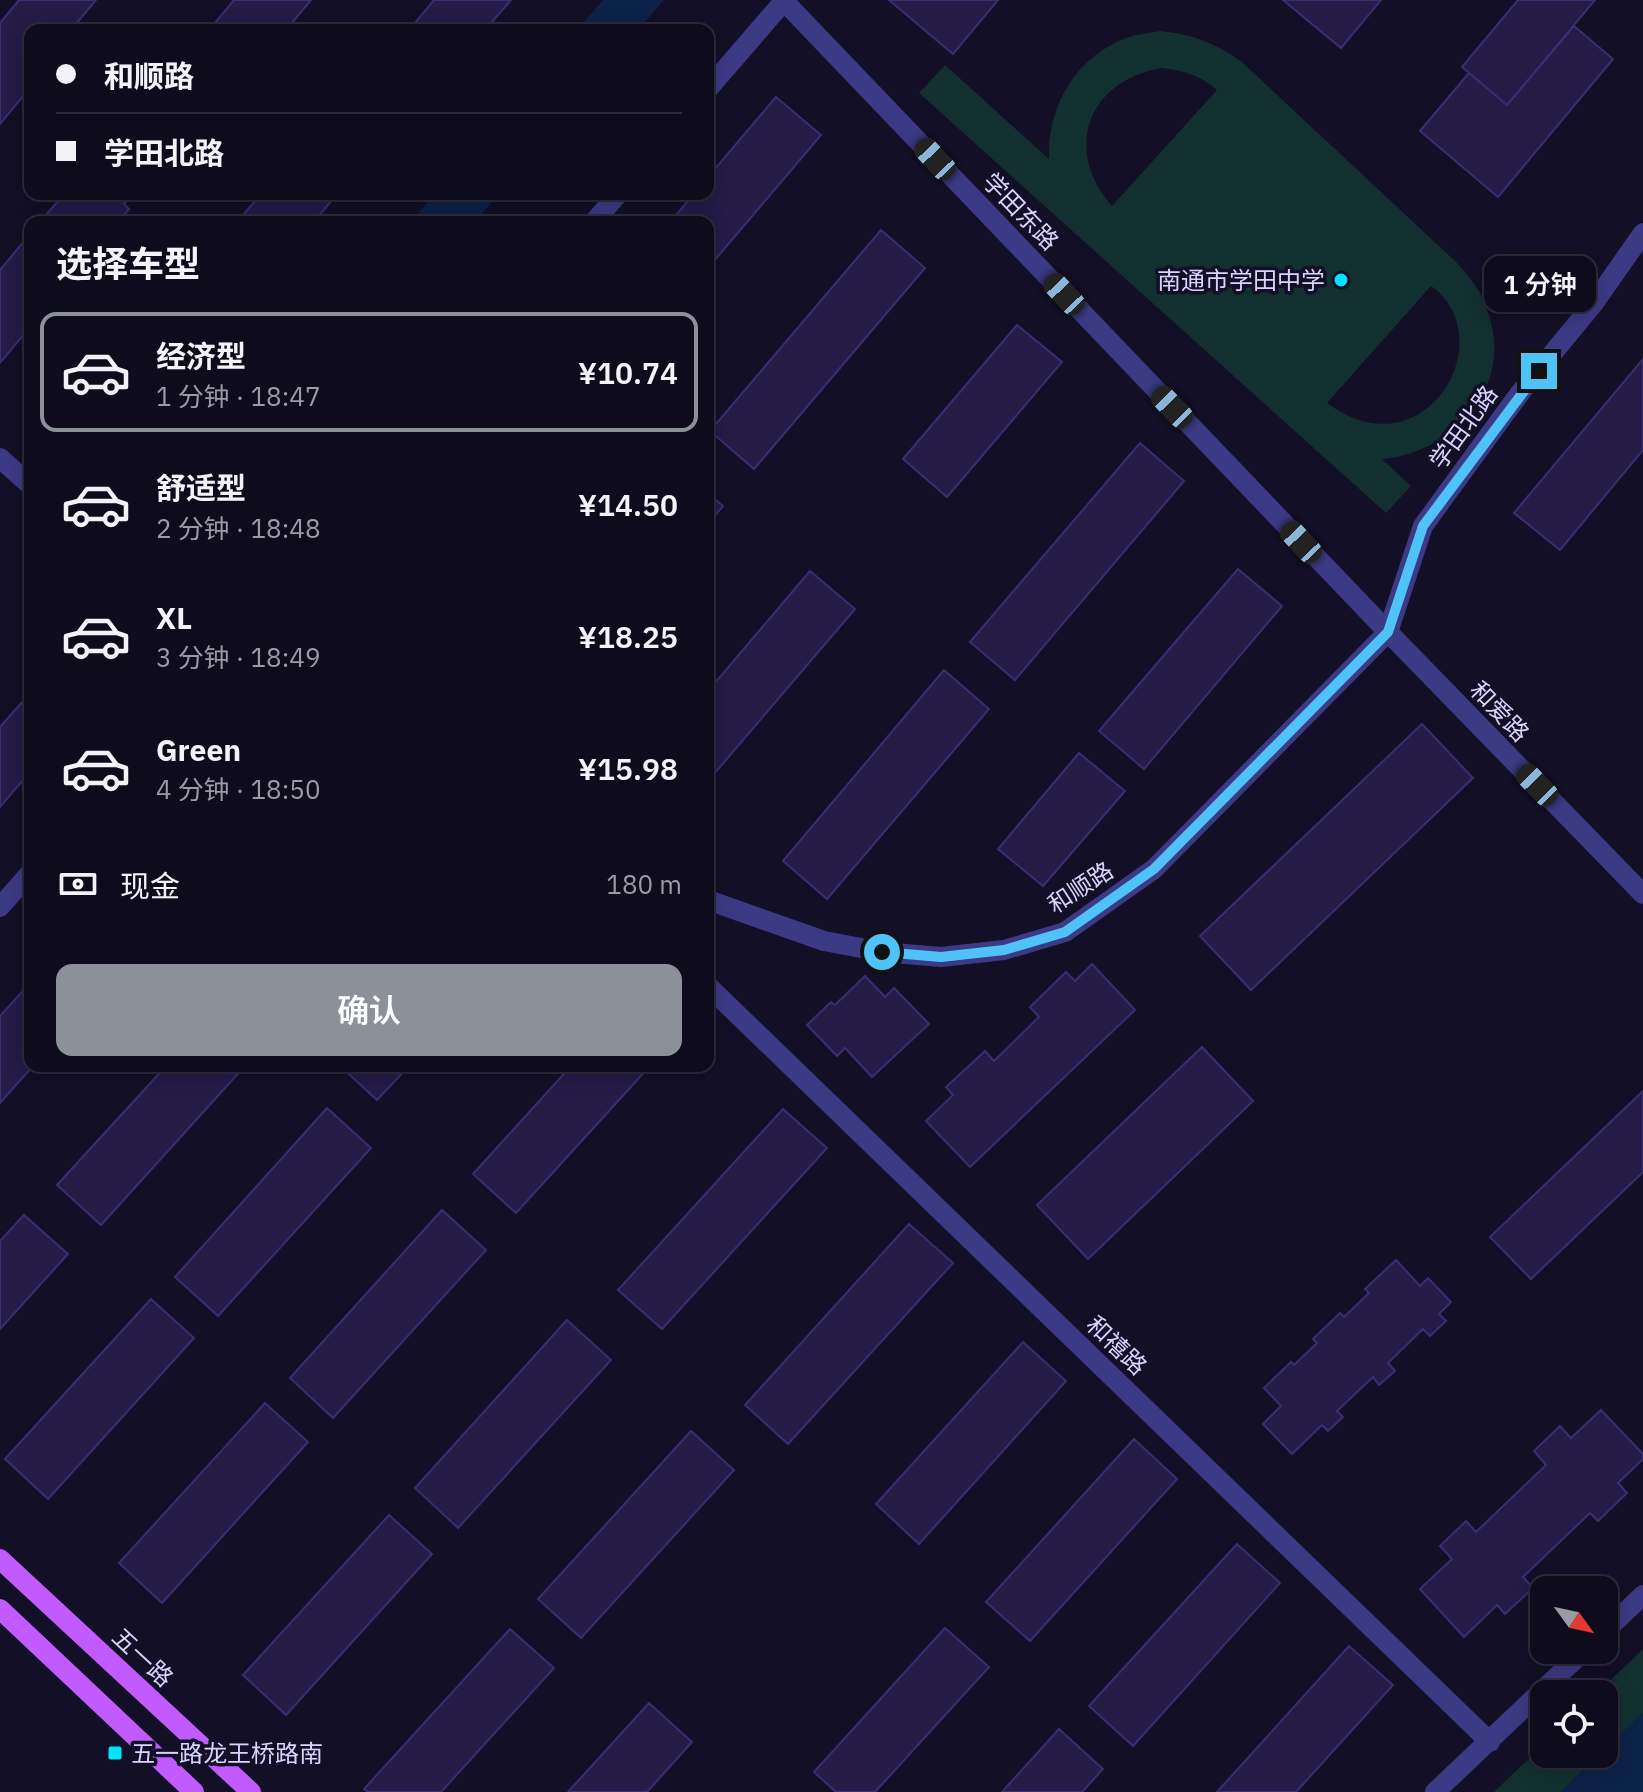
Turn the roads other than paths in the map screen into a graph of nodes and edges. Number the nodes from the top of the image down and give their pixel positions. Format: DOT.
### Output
graph roads {
  1 [pos="784,0"];
  2 [pos="714,82"];
  3 [pos="613,200"];
  4 [pos="599,216"];
  5 [pos="1643,233"];
  6 [pos="0,458"];
  7 [pos="24,480"];
  8 [pos="1388,632"];
  9 [pos="24,880"];
  10 [pos="1643,894"];
  11 [pos="714,902"];
  12 [pos="0,907"];
  13 [pos="714,992"];
  14 [pos="0,1559"];
  15 [pos="1643,1595"];
  16 [pos="0,1609"];
  17 [pos="1618,1619"];
  18 [pos="1571,1664"];
  19 [pos="1490,1742"];
  20 [pos="194,1792"];
  21 [pos="251,1792"];
  22 [pos="1435,1792"];
  1 -- 2 [label="street"];
  1 -- 8 [label="street, 学田东路"];
  3 -- 4 [label="street"];
  5 -- 8 [label="street, 学田北路"];
  6 -- 7 [label="street"];
  8 -- 10 [label="street, 和爱路"];
  8 -- 11 [label="street, 和顺路"];
  9 -- 12 [label="street"];
  13 -- 19 [label="street, 和禧路"];
  14 -- 21 [label="main road, 五一路"];
  15 -- 17 [label="street"];
  16 -- 20 [label="main road"];
  18 -- 19 [label="street"];
  19 -- 22 [label="street"];
}
